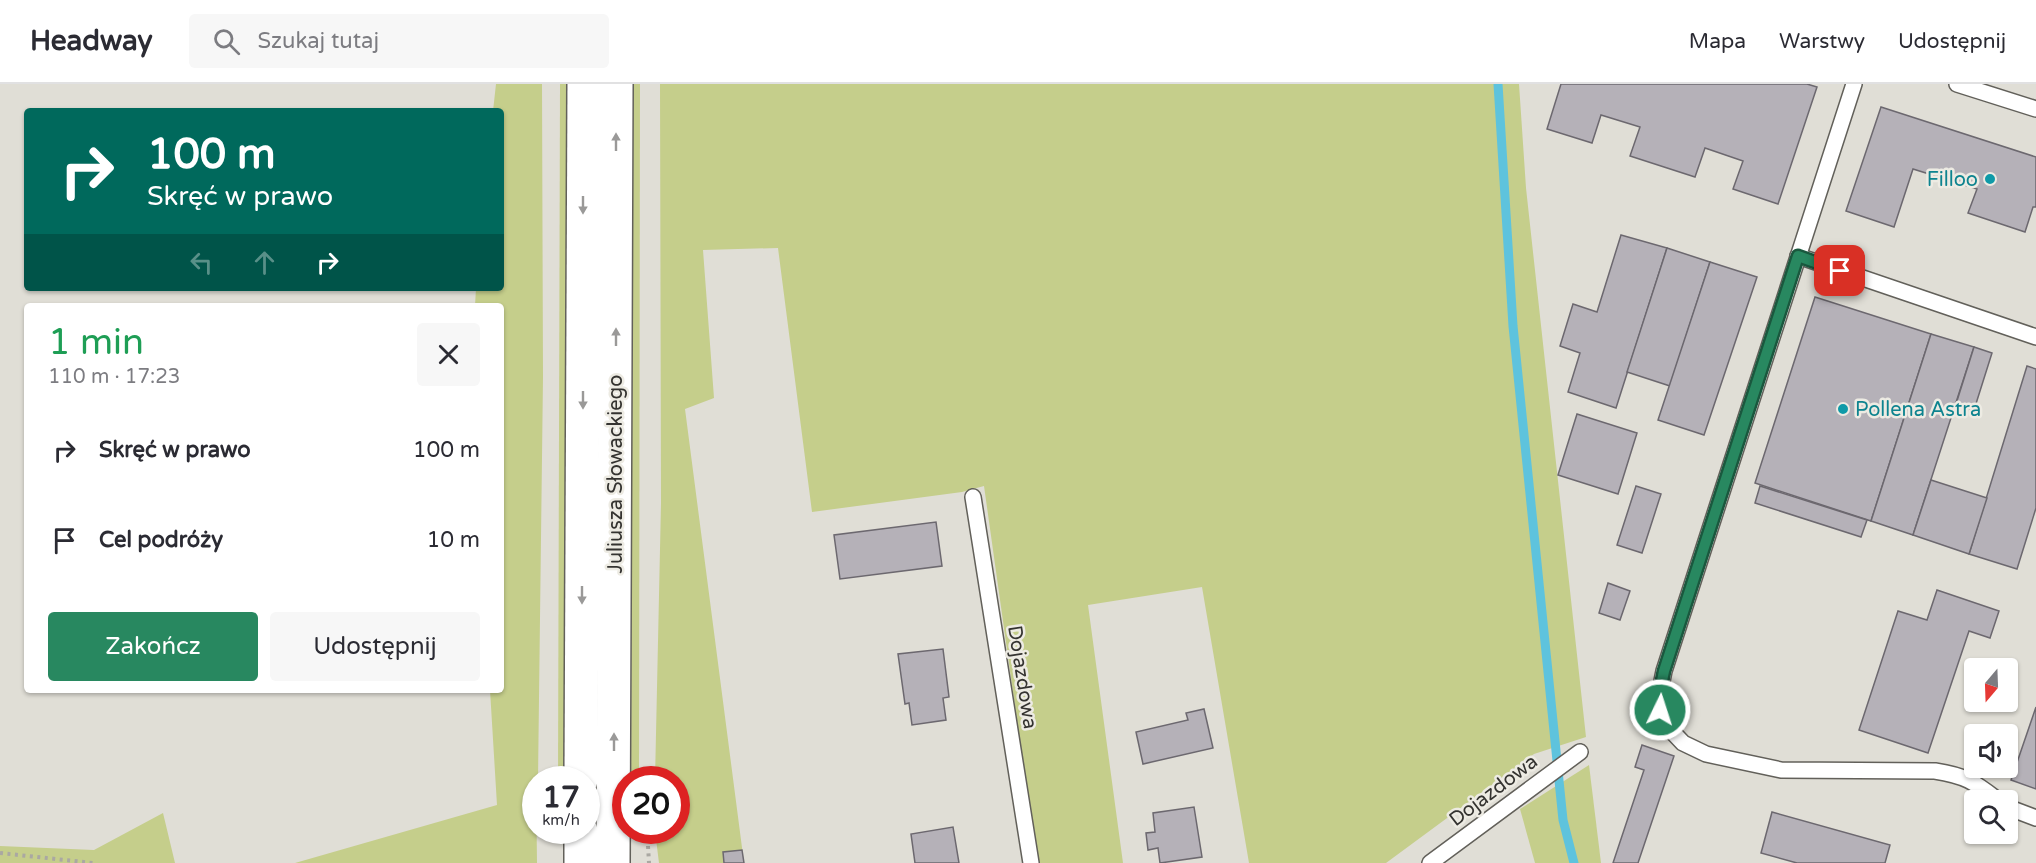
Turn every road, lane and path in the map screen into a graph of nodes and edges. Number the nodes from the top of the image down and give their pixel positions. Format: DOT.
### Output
graph roads {
  1 [pos="584,84"];
  2 [pos="616,84"];
  3 [pos="1854,84"];
  4 [pos="1957,84"];
  5 [pos="2036,109"];
  6 [pos="1798,256"];
  7 [pos="2036,337"];
  8 [pos="973,497"];
  9 [pos="1580,752"];
  10 [pos="581,766"];
  11 [pos="1985,790"];
  12 [pos="2018,811"];
  13 [pos="2036,818"];
  14 [pos="581,844"];
  15 [pos="0,853"];
  16 [pos="93,863"];
  17 [pos="581,863"];
  18 [pos="613,863"];
  19 [pos="1031,863"];
  20 [pos="1431,863"];
  1 -- 10 [label="main road, Juliusza Słowackiego, one-way"];
  18 -- 2 [label="main road, Juliusza Słowackiego, one-way"];
  3 -- 6 [label="lane"];
  4 -- 5 [label="lane"];
  6 -- 7 [label="lane"];
  6 -- 11 [label="lane"];
  8 -- 19 [label="lane, Dojazdowa"];
  9 -- 20 [label="lane, Dojazdowa"];
  12 -- 13 [label="lane"];
  14 -- 17 [label="main road"];
  15 -- 16 [label="path"];
}
